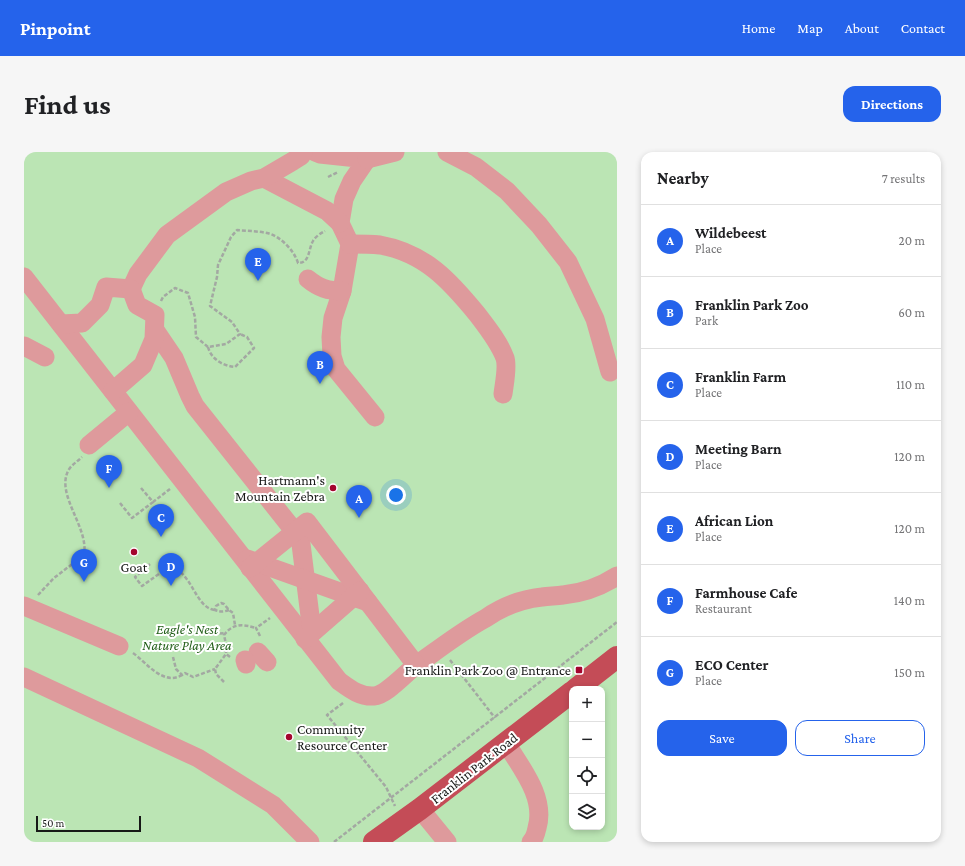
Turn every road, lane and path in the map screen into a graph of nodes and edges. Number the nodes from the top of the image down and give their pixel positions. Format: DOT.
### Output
graph roads {
  1 [pos="303,152"];
  2 [pos="315,152"];
  3 [pos="395,152"];
  4 [pos="447,152"];
  5 [pos="340,156"];
  6 [pos="367,159"];
  7 [pos="264,178"];
  8 [pos="352,181"];
  9 [pos="340,224"];
  10 [pos="350,244"];
  11 [pos="24,277"];
  12 [pos="308,279"];
  13 [pos="131,290"];
  14 [pos="342,291"];
  15 [pos="155,322"];
  16 [pos="61,324"];
  17 [pos="240,334"];
  18 [pos="24,346"];
  19 [pos="208,347"];
  20 [pos="45,357"];
  21 [pos="610,372"];
  22 [pos="113,391"];
  23 [pos="503,394"];
  24 [pos="129,412"];
  25 [pos="375,417"];
  26 [pos="89,445"];
  27 [pos="182,480"];
  28 [pos="141,488"];
  29 [pos="153,502"];
  30 [pos="120,504"];
  31 [pos="297,530"];
  32 [pos="249,562"];
  33 [pos="150,564"];
  34 [pos="617,576"];
  35 [pos="306,580"];
  36 [pos="361,597"];
  37 [pos="26,607"];
  38 [pos="280,607"];
  39 [pos="216,610"];
  40 [pos="229,610"];
  41 [pos="617,622"];
  42 [pos="235,625"];
  43 [pos="256,628"];
  44 [pos="208,632"];
  45 [pos="226,633"];
  46 [pos="309,636"];
  47 [pos="119,646"];
  48 [pos="440,648"];
  49 [pos="226,654"];
  50 [pos="172,657"];
  51 [pos="617,657"];
  52 [pos="416,665"];
  53 [pos="215,669"];
  54 [pos="182,675"];
  55 [pos="24,677"];
  56 [pos="224,682"];
  57 [pos="580,686"];
  58 [pos="355,693"];
  59 [pos="569,694"];
  60 [pos="495,718"];
  61 [pos="506,743"];
  62 [pos="391,797"];
  63 [pos="395,806"];
  64 [pos="420,809"];
  65 [pos="310,842"];
  66 [pos="334,842"];
  67 [pos="374,842"];
  68 [pos="447,842"];
  69 [pos="532,842"];
  1 -- 7 [label="street"];
  2 -- 5 [label="street"];
  3 -- 6 [label="street"];
  4 -- 21 [label="street"];
  5 -- 6 [label="street"];
  5 -- 8 [label="street"];
  6 -- 8 [label="street"];
  7 -- 9 [label="street"];
  7 -- 13 [label="street"];
  8 -- 9 [label="street"];
  9 -- 10 [label="street"];
  9 -- 17 [label="path"];
  10 -- 14 [label="street"];
  10 -- 23 [label="street"];
  11 -- 16 [label="street"];
  12 -- 14 [label="street"];
  13 -- 15 [label="street"];
  13 -- 16 [label="street"];
  14 -- 25 [label="street"];
  15 -- 19 [label="path"];
  15 -- 22 [label="street"];
  15 -- 31 [label="street"];
  16 -- 22 [label="street"];
  17 -- 19 [label="path"];
  17 -- 19 [label="path"];
  18 -- 20 [label="street"];
  22 -- 24 [label="street"];
  24 -- 26 [label="street"];
  24 -- 27 [label="street"];
  26 -- 37 [label="path"];
  27 -- 29 [label="path"];
  27 -- 32 [label="street"];
  28 -- 29 [label="path"];
  29 -- 30 [label="path"];
  31 -- 32 [label="street"];
  31 -- 35 [label="street"];
  31 -- 36 [label="street"];
  32 -- 35 [label="street"];
  32 -- 38 [label="street"];
  33 -- 39 [label="path"];
  34 -- 48 [label="street"];
  35 -- 36 [label="street"];
  35 -- 46 [label="street"];
  36 -- 46 [label="street"];
  36 -- 52 [label="street"];
  37 -- 47 [label="street"];
  38 -- 43 [label="path"];
  38 -- 46 [label="street"];
  39 -- 40 [label="path"];
  39 -- 40 [label="path"];
  40 -- 42 [label="path"];
  41 -- 60 [label="path"];
  42 -- 43 [label="path"];
  42 -- 45 [label="path"];
  43 -- 49 [label="path"];
  44 -- 45 [label="path"];
  45 -- 49 [label="path"];
  46 -- 58 [label="street"];
  47 -- 54 [label="path"];
  48 -- 52 [label="street"];
  48 -- 60 [label="path"];
  49 -- 53 [label="path"];
  50 -- 54 [label="path"];
  51 -- 57 [label="main road"];
  52 -- 58 [label="street"];
  53 -- 54 [label="path"];
  53 -- 56 [label="path"];
  55 -- 65 [label="street"];
  58 -- 62 [label="path"];
  59 -- 61 [label="main road, Franklin Park Road"];
  60 -- 62 [label="path"];
  61 -- 64 [label="main road, Franklin Park Road"];
  61 -- 69 [label="street"];
  62 -- 63 [label="path"];
  62 -- 66 [label="path"];
  64 -- 67 [label="main road, Franklin Park Road"];
  64 -- 68 [label="street"];
}
